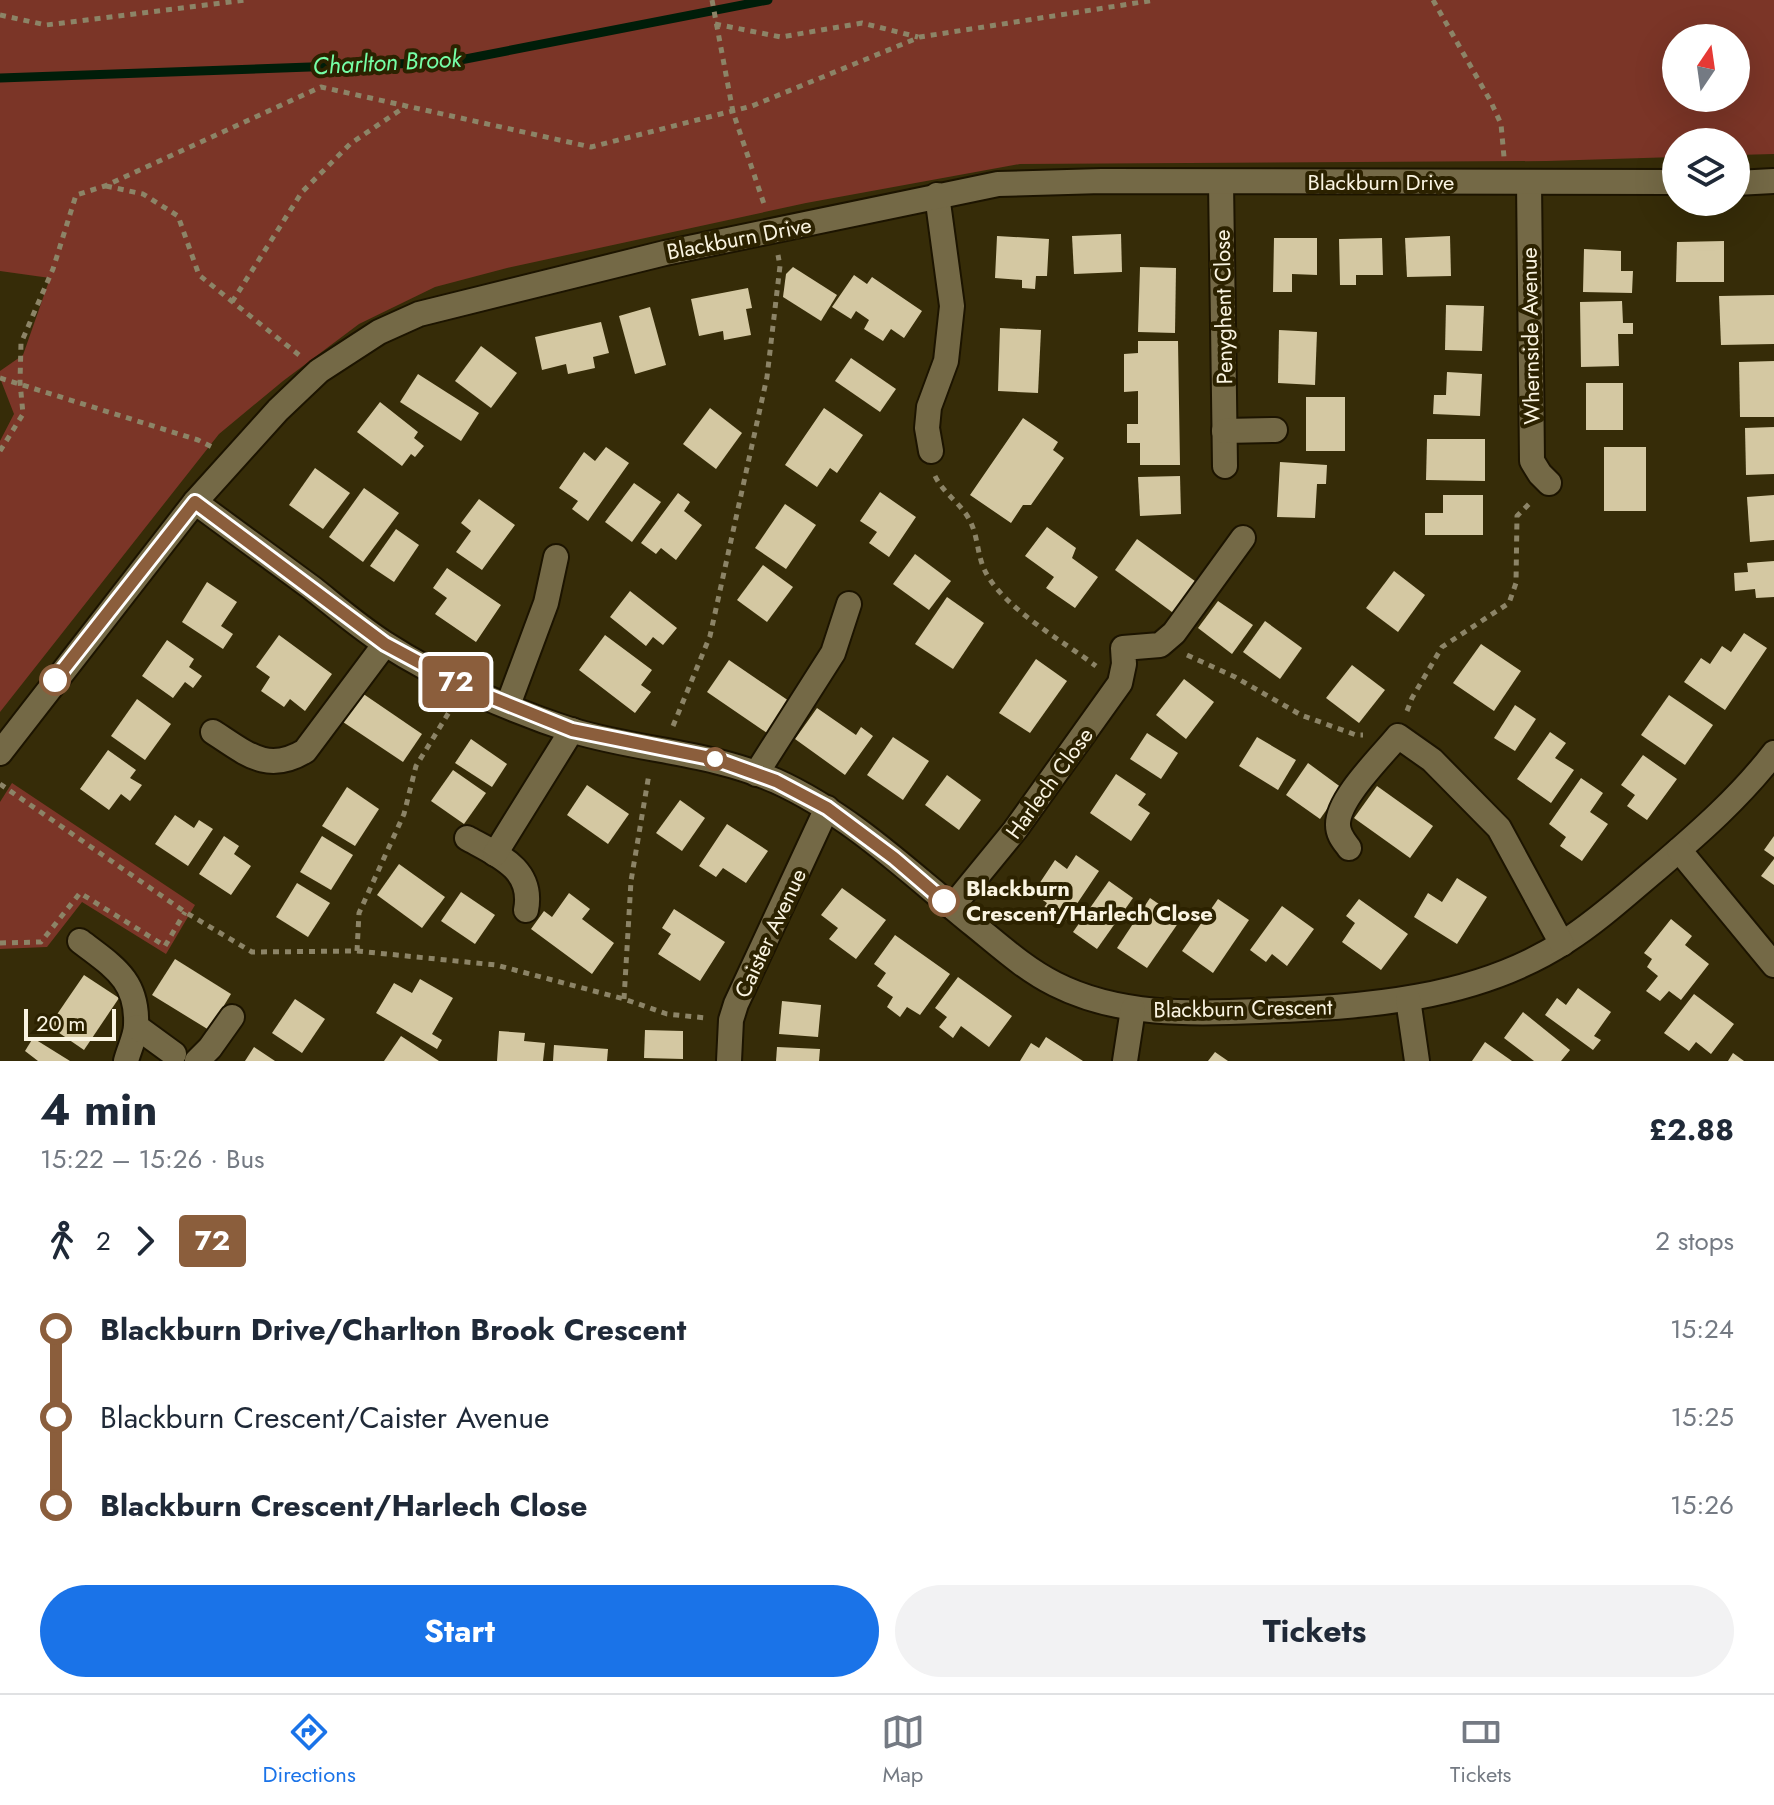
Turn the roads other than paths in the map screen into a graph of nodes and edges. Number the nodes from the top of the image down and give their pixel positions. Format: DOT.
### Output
graph roads {
  1 [pos="1774,181"];
  2 [pos="1221,182"];
  3 [pos="1517,182"];
  4 [pos="1662,182"];
  5 [pos="1750,182"];
  6 [pos="937,195"];
  7 [pos="1275,430"];
  8 [pos="1224,431"];
  9 [pos="931,451"];
  10 [pos="1225,466"];
  11 [pos="1549,483"];
  12 [pos="195,502"];
  13 [pos="1243,538"];
  14 [pos="556,557"];
  15 [pos="849,604"];
  16 [pos="385,644"];
  17 [pos="508,705"];
  18 [pos="572,730"];
  19 [pos="213,732"];
  20 [pos="0,753"];
  21 [pos="1774,753"];
  22 [pos="756,774"];
  23 [pos="827,808"];
  24 [pos="467,838"];
  25 [pos="1349,848"];
  26 [pos="1679,850"];
  27 [pos="495,854"];
  28 [pos="952,907"];
  29 [pos="526,910"];
  30 [pos="80,941"];
  31 [pos="1562,944"];
  32 [pos="1774,965"];
  33 [pos="1408,999"];
  34 [pos="1133,1009"];
  35 [pos="232,1017"];
  36 [pos="137,1027"];
  37 [pos="186,1057"];
  38 [pos="126,1061"];
  39 [pos="729,1061"];
  40 [pos="1125,1061"];
  41 [pos="1417,1061"];
  1 -- 5 [label="street"];
  2 -- 3 [label="street, Blackburn Drive"];
  2 -- 6 [label="street, Blackburn Drive"];
  2 -- 8 [label="street, Penyghent Close"];
  3 -- 4 [label="street, Blackburn Drive"];
  3 -- 11 [label="street, Whernside Avenue"];
  6 -- 9 [label="street"];
  6 -- 12 [label="street, Blackburn Drive"];
  7 -- 8 [label="street"];
  8 -- 10 [label="street, Penyghent Close"];
  12 -- 16 [label="street, Blackburn Crescent"];
  12 -- 20 [label="street, Blackburn Drive"];
  13 -- 28 [label="street, Harlech Close"];
  14 -- 17 [label="street"];
  15 -- 22 [label="street"];
  16 -- 17 [label="street, Blackburn Crescent"];
  16 -- 19 [label="street"];
  17 -- 18 [label="street, Blackburn Crescent"];
  18 -- 22 [label="street, Blackburn Crescent"];
  18 -- 27 [label="street"];
  21 -- 26 [label="street, Blackburn Crescent"];
  22 -- 23 [label="street, Blackburn Crescent"];
  23 -- 28 [label="street, Blackburn Crescent"];
  23 -- 39 [label="street, Caister Avenue"];
  24 -- 27 [label="street"];
  25 -- 31 [label="street"];
  26 -- 31 [label="street, Blackburn Crescent"];
  26 -- 32 [label="street"];
  27 -- 29 [label="street"];
  28 -- 34 [label="street, Blackburn Crescent"];
  30 -- 36 [label="street"];
  31 -- 33 [label="street, Blackburn Crescent"];
  33 -- 34 [label="street, Blackburn Crescent"];
  33 -- 41 [label="street"];
  34 -- 40 [label="street"];
  35 -- 37 [label="street"];
  36 -- 37 [label="street"];
  36 -- 38 [label="street"];
}
